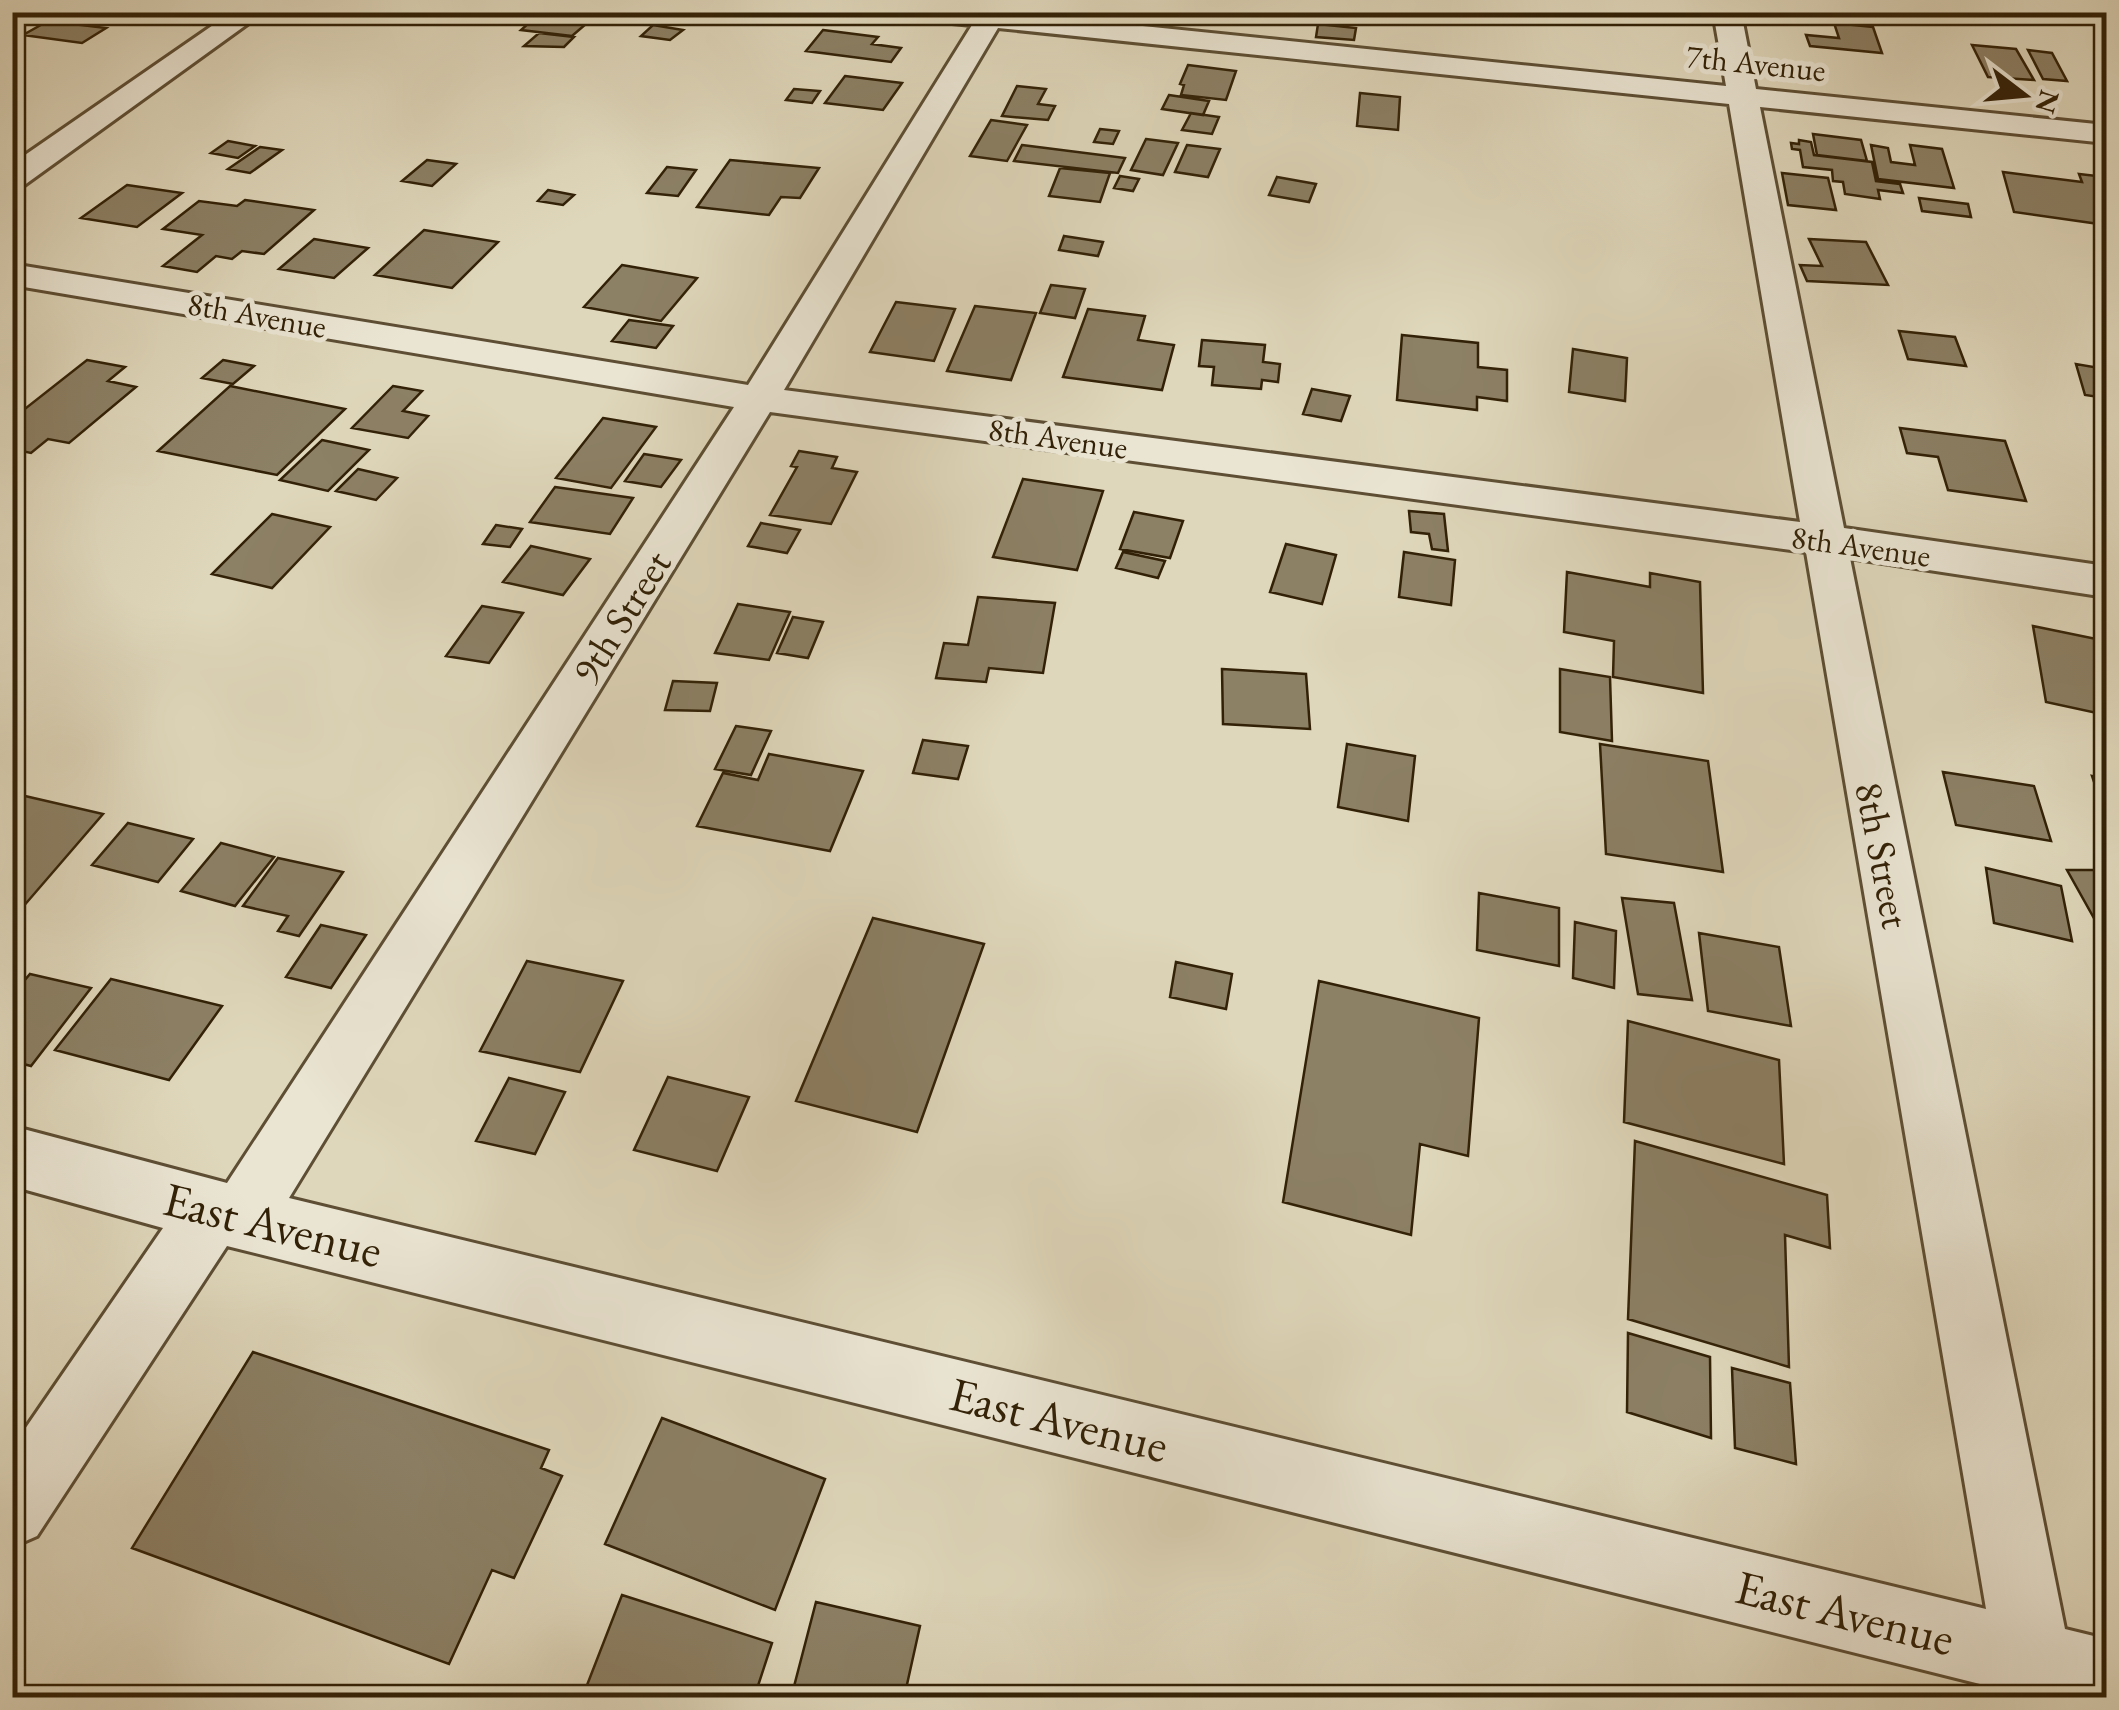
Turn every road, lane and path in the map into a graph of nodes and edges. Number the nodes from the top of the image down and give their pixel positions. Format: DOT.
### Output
graph roads {
  1 [pos="250,12"];
  2 [pos="922,12"];
  3 [pos="1727,12"];
  4 [pos="992,16"];
  5 [pos="1742,97"];
  6 [pos="2106,134"];
  7 [pos="12,179"];
  8 [pos="12,274"];
  9 [pos="759,399"];
  10 [pos="1824,540"];
  11 [pos="2106,581"];
  12 [pos="12,1156"];
  13 [pos="227,1214"];
  14 [pos="12,1511"];
  15 [pos="2037,1678"];
  16 [pos="2106,1678"];
  1 -- 7 [label="street"];
  2 -- 4 [label="street, 7th Avenue"];
  3 -- 5 [label="street, 8th Street"];
  4 -- 5 [label="street, 7th Avenue"];
  4 -- 9 [label="street, 9th Street"];
  5 -- 6 [label="street, 7th Avenue"];
  5 -- 10 [label="street, 8th Street"];
  8 -- 9 [label="street, 8th Avenue"];
  9 -- 10 [label="street, 8th Avenue"];
  9 -- 13 [label="street, 9th Street"];
  10 -- 11 [label="street, 8th Avenue"];
  10 -- 15 [label="street, 8th Street"];
  12 -- 13 [label="street, East Avenue"];
  13 -- 14 [label="street, 9th Street"];
  13 -- 15 [label="street, East Avenue"];
  15 -- 16 [label="street, East Avenue"];
}
